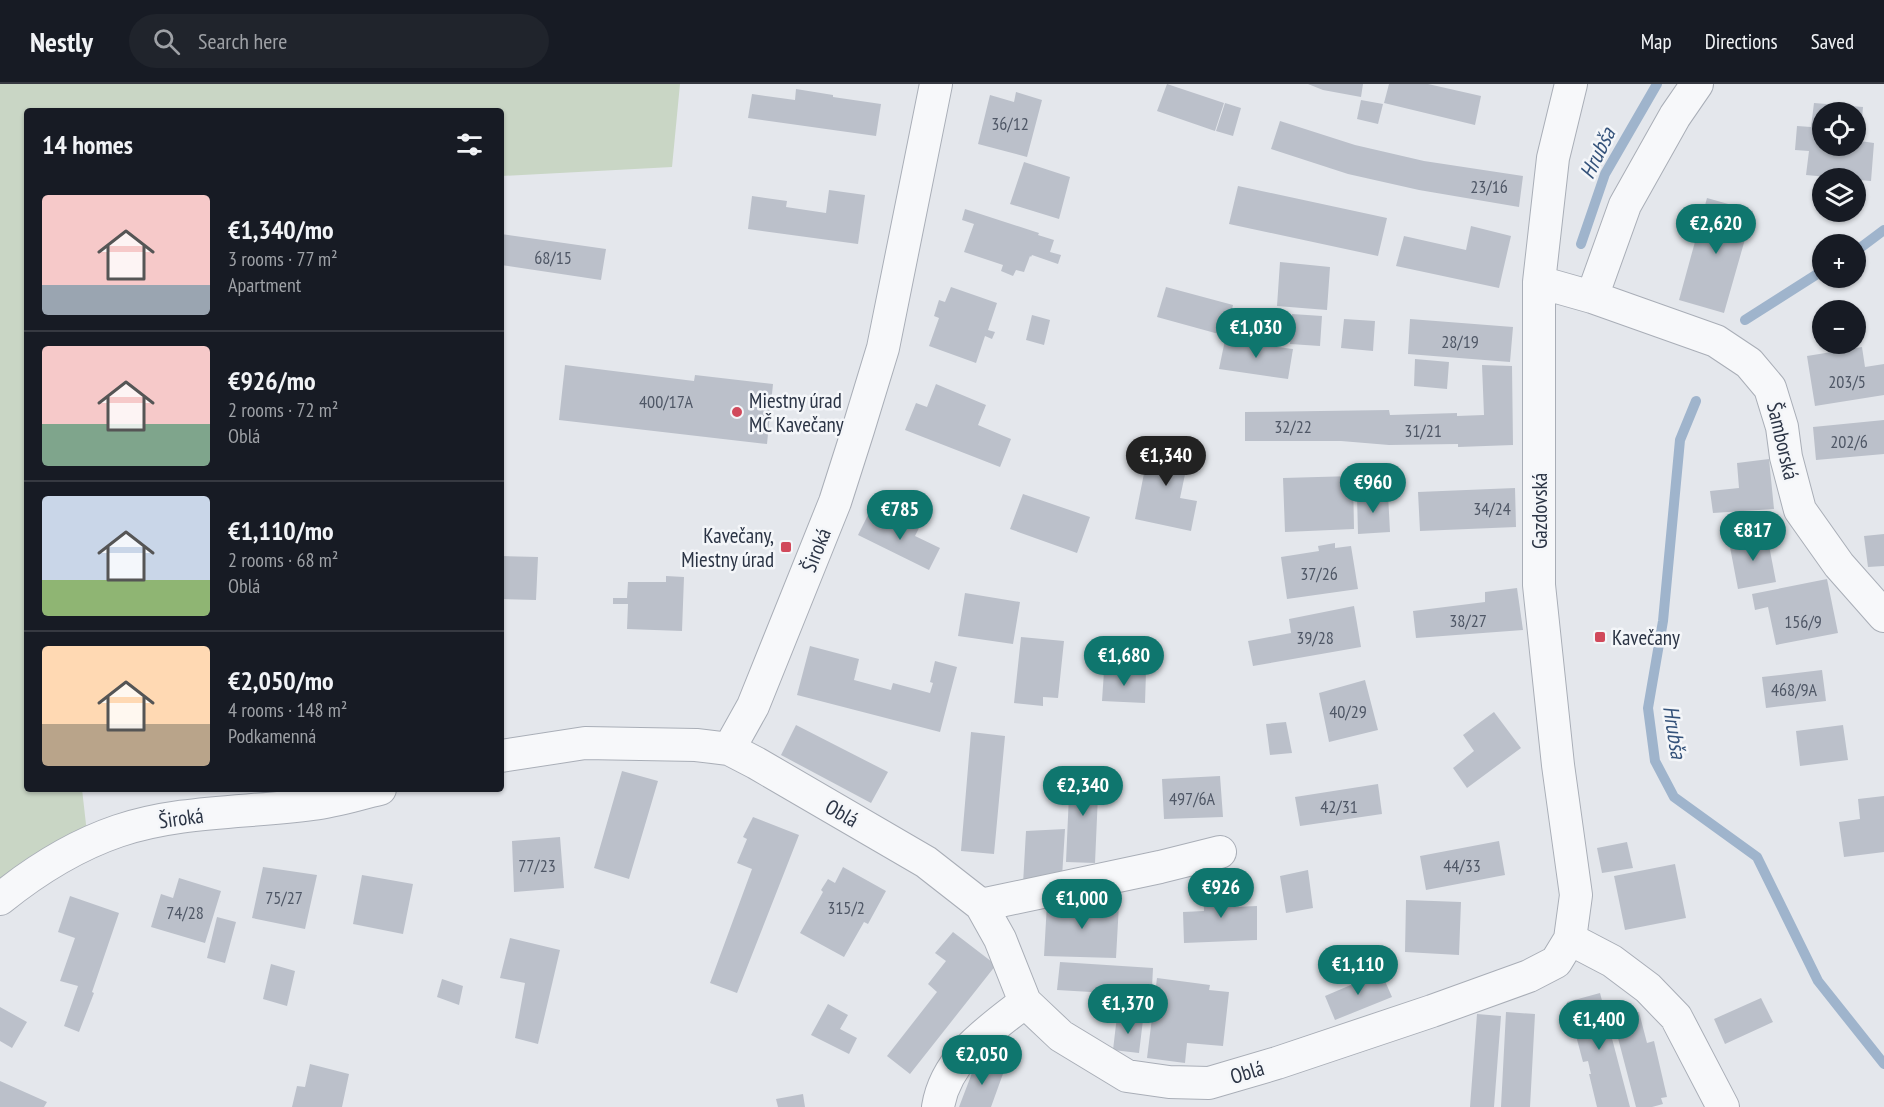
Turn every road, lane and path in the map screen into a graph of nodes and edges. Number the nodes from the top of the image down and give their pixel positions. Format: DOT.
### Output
graph roads {
  1 [pos="936,84"];
  2 [pos="1570,84"];
  3 [pos="1697,84"];
  4 [pos="1539,282"];
  5 [pos="1592,297"];
  6 [pos="1884,616"];
  7 [pos="729,749"];
  8 [pos="504,756"];
  9 [pos="367,792"];
  10 [pos="1220,852"];
  11 [pos="0,899"];
  12 [pos="981,904"];
  13 [pos="1570,939"];
  14 [pos="1025,1002"];
  15 [pos="938,1107"];
  16 [pos="1723,1107"];
  1 -- 7 [label="street, Široká"];
  2 -- 4 [label="street, Gazdovská"];
  3 -- 5 [label="street"];
  4 -- 5 [label="street, Šamborská"];
  4 -- 13 [label="street, Gazdovská"];
  5 -- 6 [label="street, Šamborská"];
  7 -- 8 [label="street"];
  7 -- 12 [label="street, Oblá"];
  9 -- 11 [label="street, Široká"];
  10 -- 12 [label="street"];
  12 -- 14 [label="street, Oblá"];
  13 -- 14 [label="street, Oblá"];
  13 -- 16 [label="street"];
  14 -- 15 [label="street"];
}
